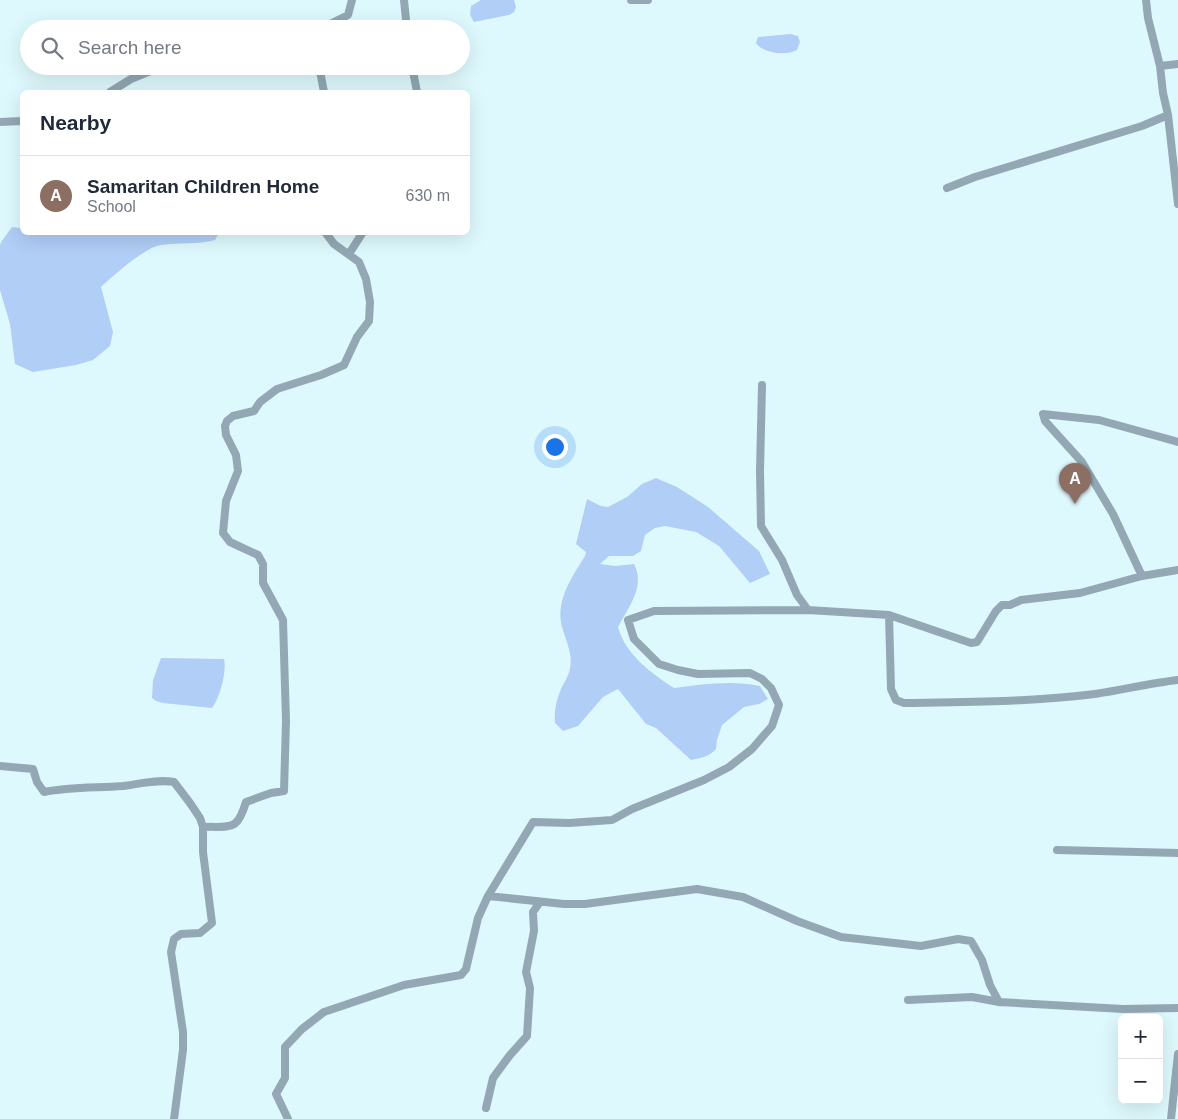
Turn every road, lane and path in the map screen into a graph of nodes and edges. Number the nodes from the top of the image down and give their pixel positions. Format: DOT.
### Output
graph roads {
  1 [pos="353,0"];
  2 [pos="404,0"];
  3 [pos="630,0"];
  4 [pos="648,0"];
  5 [pos="1146,0"];
  6 [pos="338,20"];
  7 [pos="406,20"];
  8 [pos="1178,64"];
  9 [pos="1160,66"];
  10 [pos="141,75"];
  11 [pos="321,75"];
  12 [pos="413,75"];
  13 [pos="113,90"];
  14 [pos="324,90"];
  15 [pos="416,90"];
  16 [pos="1168,116"];
  17 [pos="20,121"];
  18 [pos="0,122"];
  19 [pos="1174,135"];
  20 [pos="947,188"];
  21 [pos="1178,204"];
  22 [pos="326,235"];
  23 [pos="361,235"];
  24 [pos="349,254"];
  25 [pos="762,385"];
  26 [pos="1178,442"];
  27 [pos="1178,570"];
  28 [pos="1142,576"];
  29 [pos="808,610"];
  30 [pos="889,615"];
  31 [pos="1178,680"];
  32 [pos="0,766"];
  33 [pos="203,827"];
  34 [pos="1057,850"];
  35 [pos="1178,852"];
  36 [pos="488,896"];
  37 [pos="540,902"];
  38 [pos="908,1000"];
  39 [pos="999,1002"];
  40 [pos="1178,1008"];
  41 [pos="1178,1054"];
  42 [pos="486,1108"];
  43 [pos="174,1119"];
  44 [pos="288,1119"];
  45 [pos="1171,1119"];
  1 -- 6 [label="street"];
  2 -- 7 [label="street"];
  3 -- 4 [label="street"];
  5 -- 9 [label="street"];
  8 -- 9 [label="street"];
  9 -- 16 [label="street"];
  10 -- 13 [label="street"];
  11 -- 14 [label="street"];
  12 -- 15 [label="street"];
  16 -- 19 [label="street"];
  16 -- 20 [label="street"];
  17 -- 18 [label="street"];
  19 -- 21 [label="street"];
  22 -- 24 [label="street"];
  23 -- 24 [label="street"];
  24 -- 33 [label="street"];
  25 -- 29 [label="street"];
  26 -- 28 [label="street"];
  27 -- 28 [label="street"];
  28 -- 30 [label="street"];
  29 -- 30 [label="street"];
  29 -- 36 [label="street"];
  30 -- 31 [label="street"];
  32 -- 33 [label="street"];
  33 -- 43 [label="street"];
  34 -- 35 [label="street"];
  36 -- 37 [label="street"];
  36 -- 44 [label="street"];
  37 -- 39 [label="street"];
  37 -- 42 [label="street"];
  38 -- 39 [label="street"];
  39 -- 40 [label="street"];
  41 -- 45 [label="street"];
}
